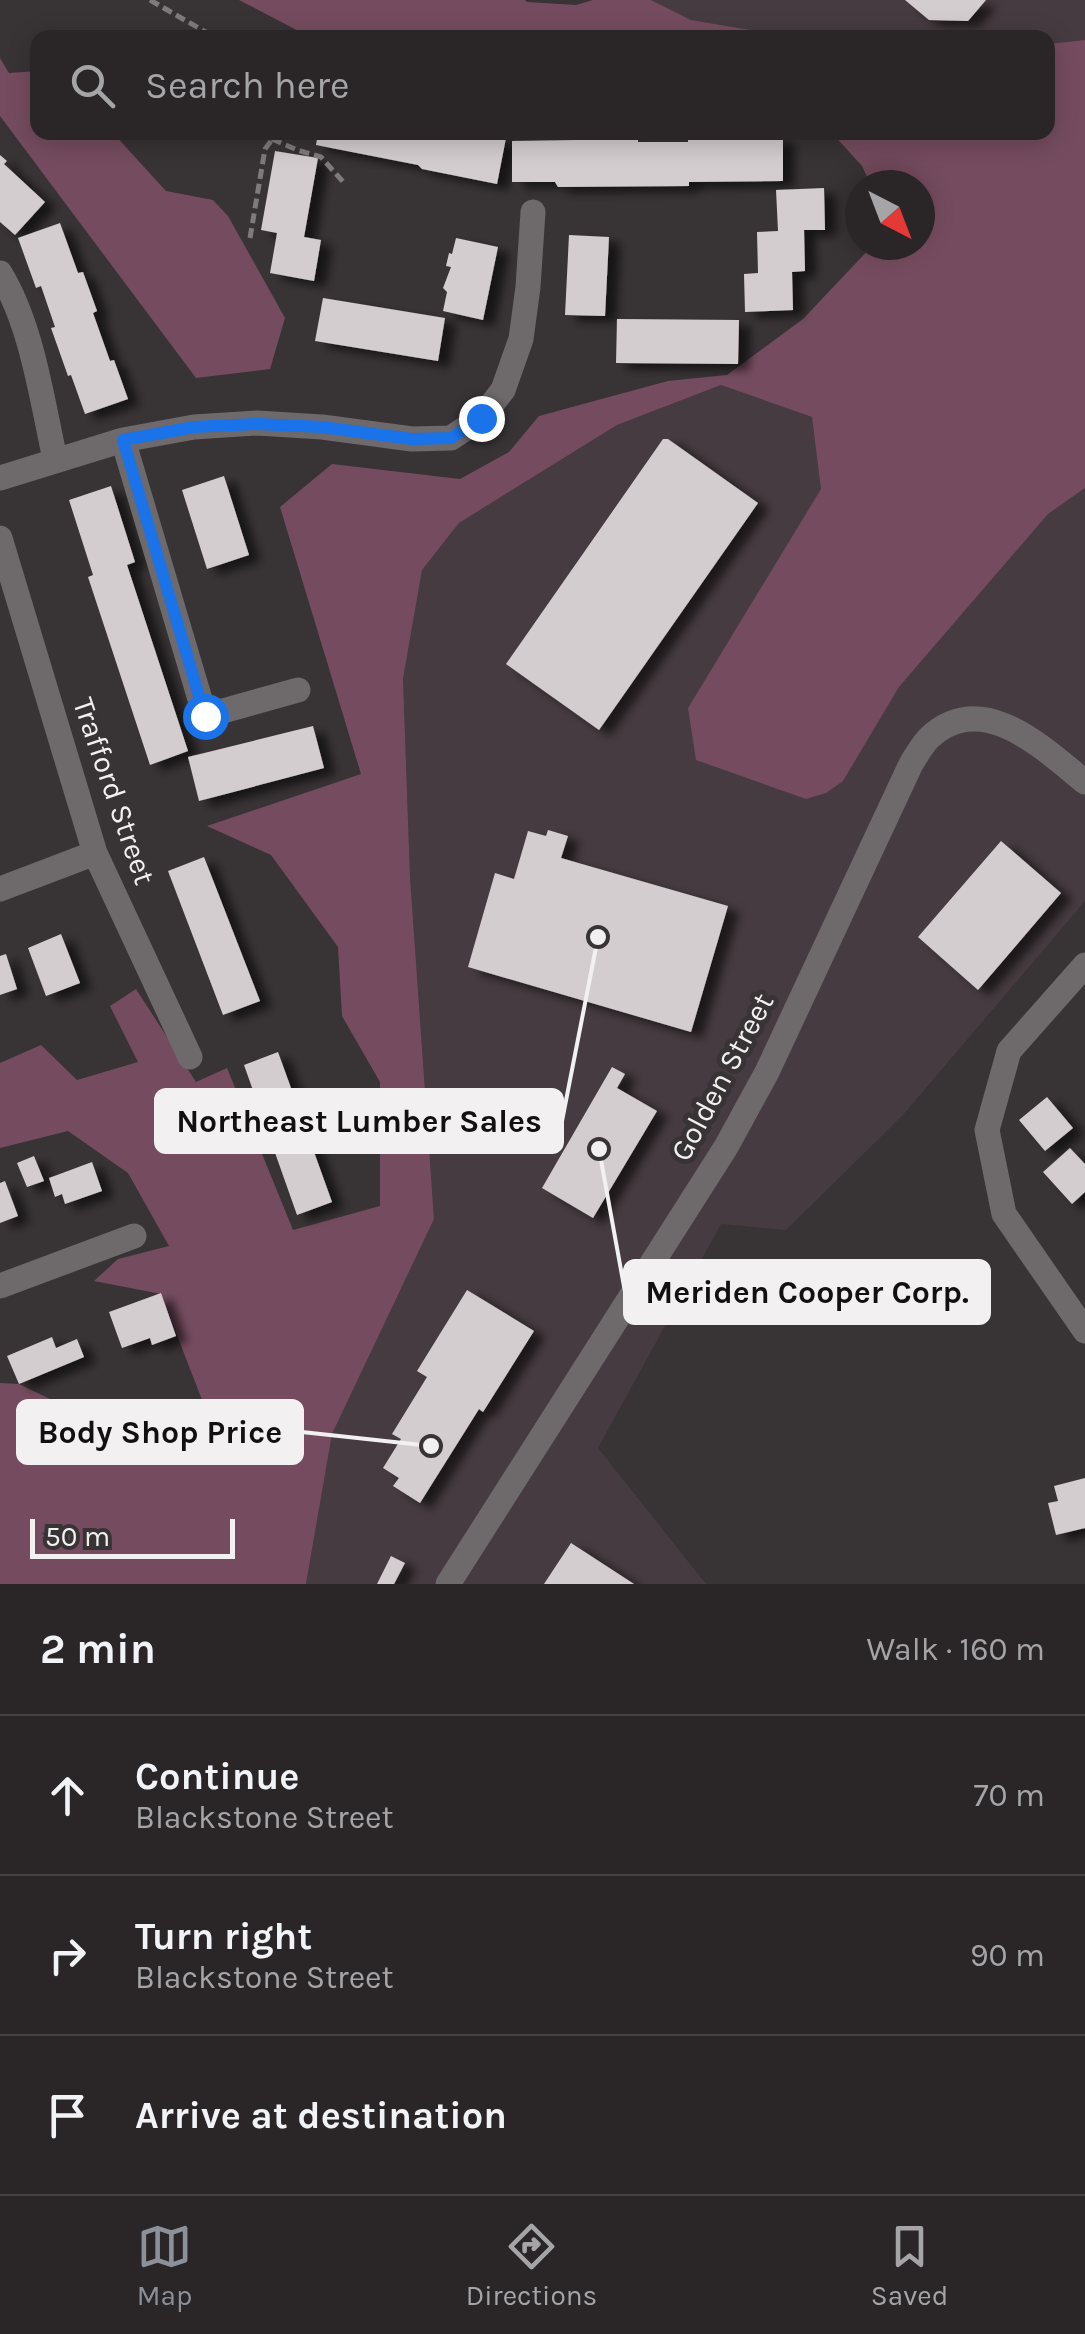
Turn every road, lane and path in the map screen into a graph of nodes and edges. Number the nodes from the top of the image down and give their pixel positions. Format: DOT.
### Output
graph roads {
  1 [pos="150,0"];
  2 [pos="205,30"];
  3 [pos="272,140"];
  4 [pos="345,184"];
  5 [pos="532,212"];
  6 [pos="250,238"];
  7 [pos="0,273"];
  8 [pos="123,440"];
  9 [pos="56,459"];
  10 [pos="0,478"];
  11 [pos="0,538"];
  12 [pos="298,690"];
  13 [pos="1085,782"];
  14 [pos="95,853"];
  15 [pos="0,889"];
  16 [pos="1085,966"];
  17 [pos="190,1056"];
  18 [pos="134,1236"];
  19 [pos="0,1286"];
  20 [pos="1085,1331"];
  21 [pos="448,1584"];
  1 -- 2 [label="path"];
  3 -- 4 [label="path"];
  3 -- 6 [label="path"];
  5 -- 8 [label="street"];
  7 -- 9 [label="street"];
  8 -- 9 [label="street"];
  8 -- 12 [label="street"];
  9 -- 10 [label="street"];
  11 -- 14 [label="street, Trafford Street"];
  13 -- 21 [label="street, Golden Street"];
  14 -- 15 [label="street"];
  14 -- 17 [label="street, Trafford Street"];
  16 -- 20 [label="street"];
  18 -- 19 [label="street"];
}
